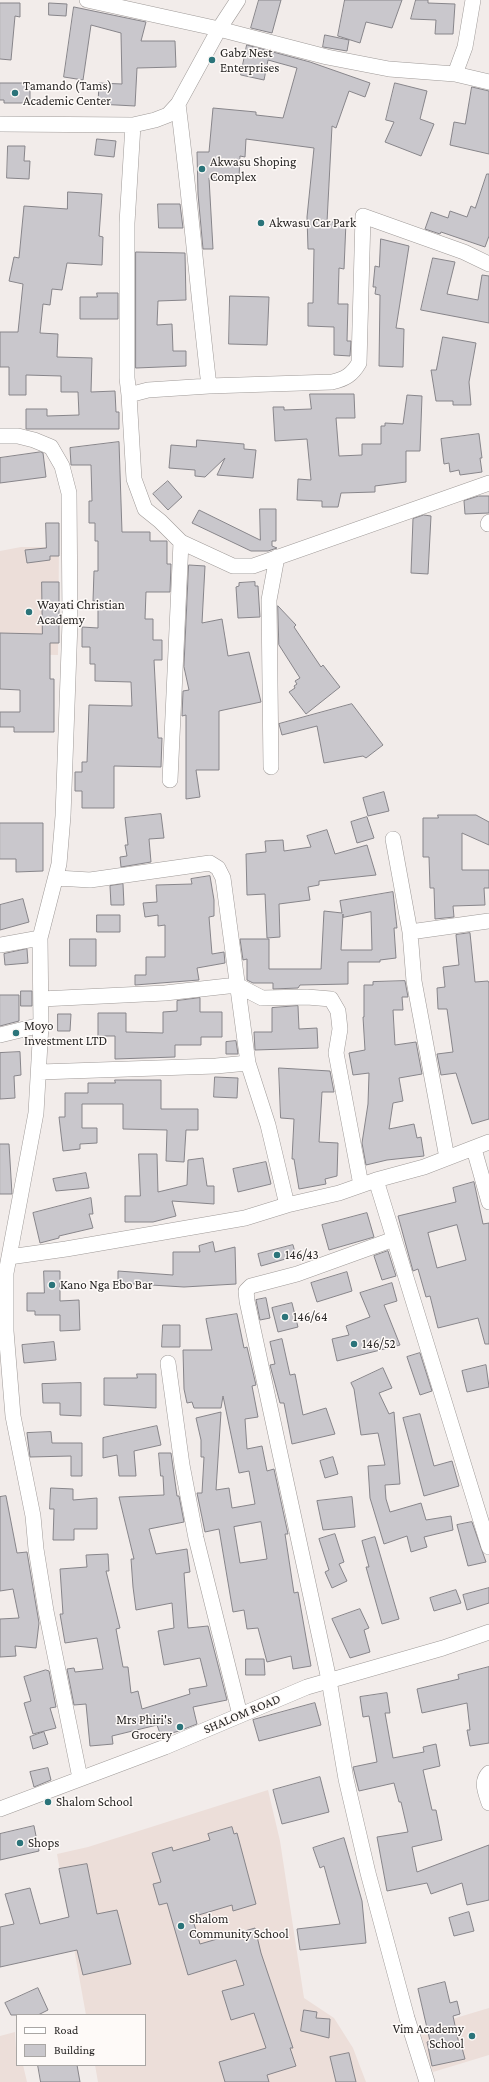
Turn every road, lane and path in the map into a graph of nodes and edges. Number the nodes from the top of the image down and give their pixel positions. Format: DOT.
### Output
graph roads {
  1 [pos="87,0"];
  2 [pos="238,0"];
  3 [pos="473,0"];
  4 [pos="219,29"];
  5 [pos="455,74"];
  6 [pos="489,82"];
  7 [pos="178,104"];
  8 [pos="0,124"];
  9 [pos="133,125"];
  10 [pos="489,264"];
  11 [pos="209,386"];
  12 [pos="130,395"];
  13 [pos="0,436"];
  14 [pos="489,483"];
  15 [pos="180,542"];
  16 [pos="277,557"];
  17 [pos="271,767"];
  18 [pos="170,780"];
  19 [pos="393,839"];
  20 [pos="57,878"];
  21 [pos="489,921"];
  22 [pos="410,932"];
  23 [pos="40,938"];
  24 [pos="0,945"];
  25 [pos="237,985"];
  26 [pos="41,999"];
  27 [pos="41,1025"];
  28 [pos="0,1035"];
  29 [pos="248,1063"];
  30 [pos="40,1072"];
  31 [pos="489,1142"];
  32 [pos="474,1149"];
  33 [pos="447,1158"];
  34 [pos="376,1180"];
  35 [pos="361,1185"];
  36 [pos="489,1202"];
  37 [pos="287,1205"];
  38 [pos="394,1240"];
  39 [pos="9,1257"];
  40 [pos="168,1363"];
  41 [pos="489,1547"];
  42 [pos="489,1632"];
  43 [pos="329,1680"];
  44 [pos="240,1715"];
  45 [pos="489,1772"];
  46 [pos="80,1778"];
  47 [pos="489,1804"];
  48 [pos="0,1809"];
  49 [pos="427,2082"];
  1 -- 4 [label="street"];
  2 -- 4 [label="street"];
  3 -- 5 [label="street"];
  4 -- 5 [label="street"];
  4 -- 7 [label="street"];
  5 -- 6 [label="street"];
  7 -- 9 [label="street"];
  7 -- 11 [label="street"];
  8 -- 9 [label="street"];
  9 -- 12 [label="street"];
  10 -- 11 [label="street"];
  11 -- 12 [label="street"];
  12 -- 15 [label="street"];
  13 -- 20 [label="street"];
  14 -- 16 [label="street"];
  15 -- 16 [label="street"];
  15 -- 18 [label="street"];
  16 -- 17 [label="street"];
  19 -- 22 [label="street"];
  20 -- 23 [label="street"];
  20 -- 25 [label="street"];
  21 -- 22 [label="street"];
  22 -- 33 [label="street"];
  23 -- 24 [label="street"];
  23 -- 26 [label="street"];
  25 -- 26 [label="street"];
  25 -- 29 [label="street"];
  25 -- 35 [label="street"];
  26 -- 27 [label="street"];
  27 -- 28 [label="street"];
  27 -- 30 [label="street"];
  29 -- 30 [label="street"];
  29 -- 37 [label="street"];
  30 -- 39 [label="street"];
  31 -- 32 [label="street"];
  32 -- 33 [label="street"];
  32 -- 36 [label="street"];
  33 -- 34 [label="street"];
  34 -- 35 [label="street"];
  34 -- 38 [label="street"];
  35 -- 37 [label="street"];
  37 -- 39 [label="street"];
  38 -- 41 [label="street"];
  38 -- 43 [label="street"];
  39 -- 46 [label="street"];
  40 -- 44 [label="street"];
  42 -- 43 [label="street, SHALOM ROAD"];
  43 -- 44 [label="street, SHALOM ROAD"];
  43 -- 49 [label="street"];
  44 -- 46 [label="street, SHALOM ROAD"];
  45 -- 47 [label="street"];
  46 -- 48 [label="street, SHALOM ROAD"];
}
